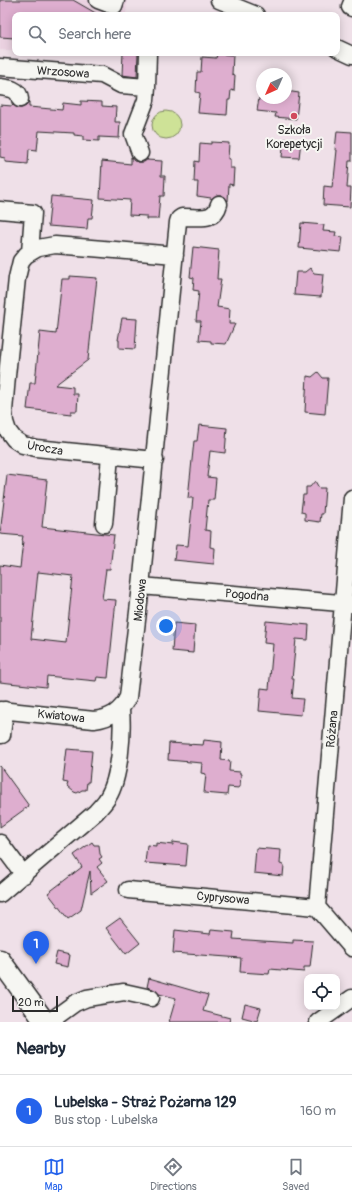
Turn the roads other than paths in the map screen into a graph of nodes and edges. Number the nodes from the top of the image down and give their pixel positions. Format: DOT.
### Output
graph roads {
  1 [pos="98,0"];
  2 [pos="219,0"];
  3 [pos="114,7"];
  4 [pos="249,12"];
  5 [pos="340,49"];
  6 [pos="352,55"];
  7 [pos="148,56"];
  8 [pos="0,67"];
  9 [pos="0,87"];
  10 [pos="146,87"];
  11 [pos="20,99"];
  12 [pos="140,153"];
  13 [pos="219,204"];
  14 [pos="0,210"];
  15 [pos="30,252"];
  16 [pos="175,255"];
  17 [pos="3,375"];
  18 [pos="110,456"];
  19 [pos="154,460"];
  20 [pos="352,498"];
  21 [pos="104,524"];
  22 [pos="141,586"];
  23 [pos="347,603"];
  24 [pos="3,710"];
  25 [pos="121,710"];
  26 [pos="0,735"];
  27 [pos="0,843"];
  28 [pos="24,875"];
  29 [pos="128,890"];
  30 [pos="0,894"];
  31 [pos="317,907"];
  32 [pos="352,948"];
  33 [pos="0,960"];
  34 [pos="151,998"];
  35 [pos="352,998"];
  36 [pos="44,1021"];
  37 [pos="318,1022"];
  1 -- 3 [label="street"];
  2 -- 4 [label="street"];
  5 -- 6 [label="street"];
  7 -- 10 [label="street"];
  8 -- 10 [label="street, Wrzosowa"];
  9 -- 11 [label="street"];
  10 -- 12 [label="street"];
  13 -- 16 [label="street, Miodowa"];
  14 -- 15 [label="street"];
  15 -- 16 [label="street"];
  15 -- 17 [label="street, Urocza"];
  16 -- 19 [label="street, Miodowa"];
  17 -- 18 [label="street, Urocza"];
  18 -- 19 [label="street, Urocza"];
  18 -- 21 [label="street"];
  19 -- 22 [label="street, Miodowa"];
  20 -- 23 [label="street, Różana"];
  22 -- 23 [label="street, Pogodna"];
  22 -- 25 [label="street, Miodowa"];
  23 -- 31 [label="street, Różana"];
  24 -- 25 [label="street, Kwiatowa"];
  24 -- 26 [label="street"];
  25 -- 28 [label="street, Miodowa"];
  27 -- 28 [label="street"];
  28 -- 30 [label="street, Miodowa"];
  29 -- 31 [label="street, Cyprysowa"];
  31 -- 32 [label="street"];
  33 -- 36 [label="main road"];
  34 -- 36 [label="street"];
  35 -- 37 [label="street"];
}
